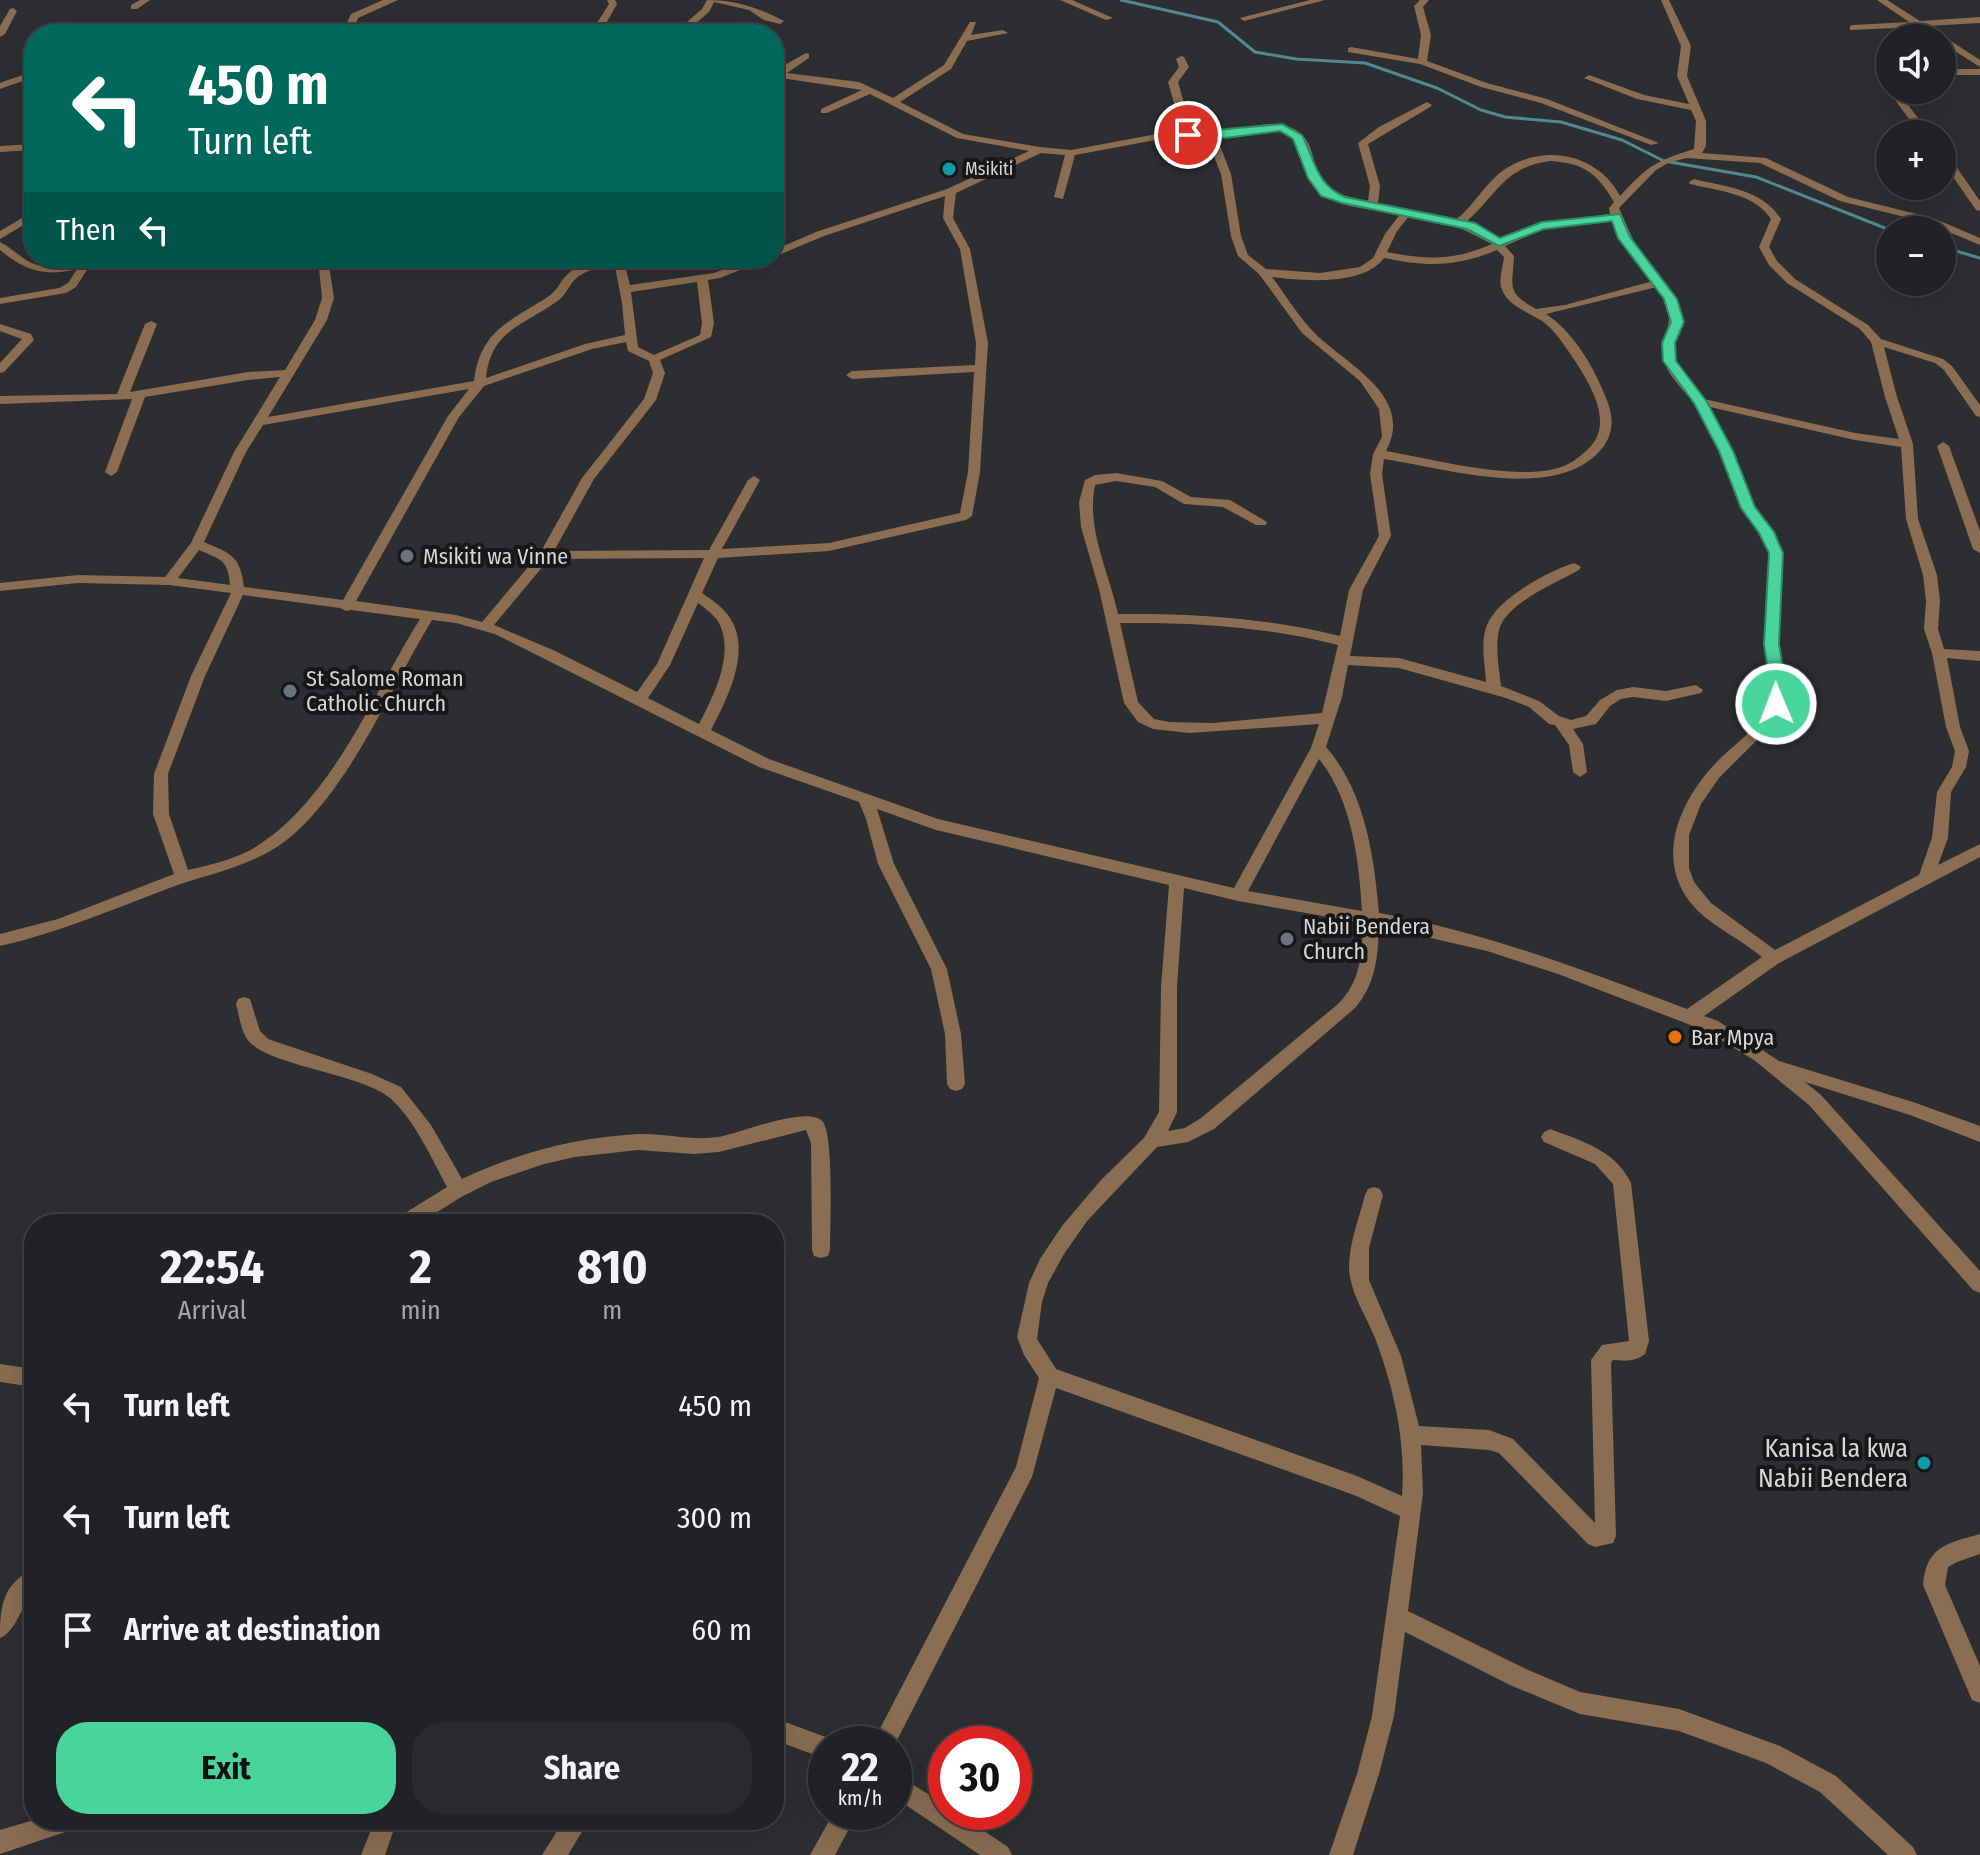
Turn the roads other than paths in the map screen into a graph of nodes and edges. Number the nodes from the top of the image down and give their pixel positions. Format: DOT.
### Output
graph roads {
  1 [pos="146,0"];
  2 [pos="358,0"];
  3 [pos="394,0"];
  4 [pos="611,0"];
  5 [pos="713,0"];
  6 [pos="1064,0"];
  7 [pos="1321,0"];
  8 [pos="1425,0"];
  9 [pos="1665,0"];
  10 [pos="1881,0"];
  11 [pos="377,4"];
  12 [pos="134,7"];
  13 [pos="13,11"];
  14 [pos="1109,18"];
  15 [pos="1244,18"];
  16 [pos="1980,20"];
  17 [pos="780,21"];
  18 [pos="351,24"];
  19 [pos="601,24"];
  20 [pos="690,24"];
  21 [pos="973,24"];
  22 [pos="1918,24"];
  23 [pos="1932,24"];
  24 [pos="1876,27"];
  25 [pos="1853,28"];
  26 [pos="1003,33"];
  27 [pos="0,34"];
  28 [pos="965,39"];
  29 [pos="1956,48"];
  30 [pos="1351,50"];
  31 [pos="806,56"];
  32 [pos="1181,59"];
  33 [pos="1422,62"];
  34 [pos="1980,64"];
  35 [pos="784,69"];
  36 [pos="1956,72"];
  37 [pos="1980,72"];
  38 [pos="784,75"];
  39 [pos="24,78"];
  40 [pos="1589,78"];
  41 [pos="0,86"];
  42 [pos="871,90"];
  43 [pos="892,103"];
  44 [pos="1902,104"];
  45 [pos="1427,105"];
  46 [pos="1694,107"];
  47 [pos="824,111"];
  48 [pos="1914,120"];
  49 [pos="1177,133"];
  50 [pos="1211,136"];
  51 [pos="1654,143"];
  52 [pos="24,148"];
  53 [pos="0,149"];
  54 [pos="1040,150"];
  55 [pos="1071,153"];
  56 [pos="1688,155"];
  57 [pos="1956,174"];
  58 [pos="1694,182"];
  59 [pos="951,191"];
  60 [pos="1059,197"];
  61 [pos="1618,201"];
  62 [pos="1372,206"];
  63 [pos="1980,208"];
  64 [pos="1407,213"];
  65 [pos="1616,216"];
  66 [pos="24,220"];
  67 [pos="1459,223"];
  68 [pos="0,236"];
  69 [pos="1980,242"];
  70 [pos="1499,243"];
  71 [pos="0,245"];
  72 [pos="784,250"];
  73 [pos="1381,254"];
  74 [pos="24,265"];
  75 [pos="30,268"];
  76 [pos="60,268"];
  77 [pos="82,268"];
  78 [pos="325,268"];
  79 [pos="585,268"];
  80 [pos="619,268"];
  81 [pos="735,268"];
  82 [pos="1263,272"];
  83 [pos="702,279"];
  84 [pos="1660,283"];
  85 [pos="626,289"];
  86 [pos="0,301"];
  87 [pos="1535,312"];
  88 [pos="151,324"];
  89 [pos="0,327"];
  90 [pos="629,338"];
  91 [pos="1877,341"];
  92 [pos="654,359"];
  93 [pos="981,368"];
  94 [pos="0,370"];
  95 [pos="289,373"];
  96 [pos="852,375"];
  97 [pos="480,384"];
  98 [pos="140,394"];
  99 [pos="122,397"];
  100 [pos="0,400"];
  101 [pos="1701,402"];
  102 [pos="1980,413"];
  103 [pos="257,422"];
  104 [pos="1907,444"];
  105 [pos="1943,446"];
  106 [pos="1379,454"];
  107 [pos="111,472"];
  108 [pos="754,480"];
  109 [pos="1261,522"];
  110 [pos="197,544"];
  111 [pos="1980,549"];
  112 [pos="714,554"];
  113 [pos="545,555"];
  114 [pos="1574,567"];
  115 [pos="169,581"];
  116 [pos="2,590"];
  117 [pos="238,592"];
  118 [pos="695,594"];
  119 [pos="346,607"];
  120 [pos="428,616"];
  121 [pos="1112,619"];
  122 [pos="486,626"];
  123 [pos="1346,642"];
  124 [pos="1939,653"];
  125 [pos="1980,656"];
  126 [pos="1344,660"];
  127 [pos="1494,690"];
  128 [pos="1696,690"];
  129 [pos="638,701"];
  130 [pos="1328,718"];
  131 [pos="1561,723"];
  132 [pos="702,732"];
  133 [pos="1318,748"];
  134 [pos="1580,772"];
  135 [pos="865,800"];
  136 [pos="1980,850"];
  137 [pos="183,877"];
  138 [pos="1925,879"];
  139 [pos="1177,881"];
  140 [pos="1238,895"];
  141 [pos="1370,919"];
  142 [pos="0,940"];
  143 [pos="1773,958"];
  144 [pos="244,1004"];
  145 [pos="1689,1017"];
  146 [pos="1772,1065"];
  147 [pos="956,1084"];
  148 [pos="1980,1134"];
  149 [pos="1550,1137"];
  150 [pos="1156,1140"];
  151 [pos="457,1188"];
  152 [pos="1374,1195"];
  153 [pos="418,1214"];
  154 [pos="821,1250"];
  155 [pos="1980,1284"];
  156 [pos="0,1373"];
  157 [pos="1049,1376"];
  158 [pos="24,1377"];
  159 [pos="1412,1435"];
  160 [pos="1410,1510"];
  161 [pos="1980,1544"];
  162 [pos="24,1589"];
  163 [pos="1396,1616"];
  164 [pos="0,1627"];
  165 [pos="1980,1692"];
  166 [pos="892,1726"];
  167 [pos="784,1733"];
  168 [pos="808,1741"];
  169 [pos="912,1796"];
  170 [pos="38,1830"];
  171 [pos="382,1830"];
  172 [pos="571,1830"];
  173 [pos="837,1830"];
  174 [pos="0,1842"];
  175 [pos="1903,1854"];
  176 [pos="373,1855"];
  177 [pos="554,1855"];
  178 [pos="822,1855"];
  179 [pos="1000,1855"];
  180 [pos="1341,1855"];
  1 -- 12 [label="street"];
  2 -- 11 [label="street"];
  3 -- 11 [label="street"];
  4 -- 19 [label="street"];
  5 -- 17 [label="street"];
  5 -- 20 [label="street"];
  6 -- 14 [label="street"];
  7 -- 15 [label="street"];
  8 -- 33 [label="street"];
  9 -- 46 [label="street"];
  10 -- 22 [label="street"];
  11 -- 18 [label="street"];
  13 -- 27 [label="street"];
  16 -- 23 [label="street"];
  21 -- 28 [label="street"];
  24 -- 25 [label="street"];
  26 -- 28 [label="street"];
  28 -- 43 [label="street"];
  29 -- 34 [label="street"];
  30 -- 33 [label="street"];
  31 -- 35 [label="street"];
  32 -- 49 [label="street"];
  33 -- 51 [label="street"];
  36 -- 37 [label="street"];
  38 -- 42 [label="street"];
  39 -- 41 [label="street"];
  40 -- 46 [label="street"];
  42 -- 43 [label="street"];
  42 -- 47 [label="street"];
  43 -- 54 [label="street"];
  44 -- 48 [label="street"];
  45 -- 62 [label="street"];
  46 -- 56 [label="street"];
  49 -- 50 [label="street"];
  49 -- 55 [label="street"];
  50 -- 62 [label="street"];
  50 -- 82 [label="street"];
  52 -- 53 [label="street"];
  54 -- 55 [label="street"];
  54 -- 59 [label="street"];
  55 -- 60 [label="street"];
  56 -- 61 [label="street"];
  56 -- 69 [label="street"];
  57 -- 63 [label="street"];
  58 -- 91 [label="street"];
  59 -- 72 [label="street"];
  59 -- 93 [label="street"];
  61 -- 65 [label="street"];
  61 -- 67 [label="street"];
  62 -- 64 [label="street"];
  64 -- 67 [label="street"];
  64 -- 73 [label="street"];
  65 -- 70 [label="street"];
  65 -- 84 [label="street"];
  66 -- 68 [label="street"];
  67 -- 70 [label="street"];
  70 -- 73 [label="street"];
  70 -- 87 [label="street"];
  71 -- 74 [label="street"];
  73 -- 82 [label="street"];
  75 -- 76 [label="street"];
  77 -- 86 [label="street"];
  78 -- 95 [label="street"];
  79 -- 97 [label="street"];
  80 -- 85 [label="street"];
  81 -- 83 [label="street"];
  82 -- 106 [label="street"];
  83 -- 85 [label="street"];
  83 -- 92 [label="street"];
  84 -- 87 [label="street"];
  84 -- 101 [label="street"];
  85 -- 90 [label="street"];
  87 -- 106 [label="street"];
  88 -- 99 [label="street"];
  89 -- 94 [label="street"];
  90 -- 92 [label="street"];
  90 -- 97 [label="street"];
  91 -- 102 [label="street"];
  91 -- 104 [label="street"];
  92 -- 113 [label="street"];
  93 -- 96 [label="street"];
  93 -- 112 [label="street"];
  95 -- 98 [label="street"];
  95 -- 103 [label="street"];
  97 -- 103 [label="street"];
  97 -- 119 [label="street"];
  98 -- 99 [label="street"];
  98 -- 107 [label="street"];
  99 -- 100 [label="street"];
  101 -- 104 [label="street"];
  101 -- 143 [label="street"];
  103 -- 110 [label="street"];
  104 -- 124 [label="street"];
  105 -- 111 [label="street"];
  106 -- 123 [label="street"];
  108 -- 112 [label="street"];
  109 -- 121 [label="street"];
  110 -- 115 [label="street"];
  110 -- 117 [label="street"];
  112 -- 113 [label="street"];
  112 -- 118 [label="street"];
  113 -- 122 [label="street"];
  114 -- 127 [label="street"];
  115 -- 116 [label="street"];
  115 -- 117 [label="street"];
  117 -- 119 [label="street"];
  117 -- 137 [label="street"];
  118 -- 129 [label="street"];
  118 -- 132 [label="street"];
  119 -- 120 [label="street"];
  120 -- 122 [label="street"];
  120 -- 137 [label="street"];
  121 -- 123 [label="street"];
  121 -- 130 [label="street"];
  122 -- 129 [label="street"];
  123 -- 126 [label="street"];
  124 -- 125 [label="street"];
  124 -- 138 [label="street"];
  126 -- 127 [label="street"];
  126 -- 130 [label="street"];
  127 -- 131 [label="street"];
  128 -- 131 [label="street"];
  129 -- 132 [label="street"];
  130 -- 133 [label="street"];
  131 -- 134 [label="street"];
  132 -- 135 [label="street"];
  133 -- 140 [label="street"];
  133 -- 141 [label="street"];
  135 -- 139 [label="street"];
  135 -- 147 [label="street"];
  136 -- 138 [label="street"];
  137 -- 142 [label="street"];
  138 -- 143 [label="street"];
  139 -- 140 [label="street"];
  139 -- 150 [label="street"];
  140 -- 141 [label="street"];
  141 -- 145 [label="street"];
  141 -- 150 [label="street"];
  143 -- 145 [label="street"];
  144 -- 151 [label="street"];
  145 -- 146 [label="street"];
  146 -- 148 [label="street"];
  146 -- 155 [label="street"];
  149 -- 159 [label="street"];
  150 -- 157 [label="street"];
  151 -- 153 [label="street"];
  151 -- 154 [label="street"];
  152 -- 159 [label="street"];
  156 -- 158 [label="street"];
  157 -- 160 [label="street"];
  157 -- 166 [label="street"];
  159 -- 160 [label="street"];
  160 -- 163 [label="street"];
  161 -- 165 [label="street"];
  162 -- 164 [label="street"];
  163 -- 175 [label="street"];
  163 -- 180 [label="street"];
  167 -- 168 [label="street"];
  169 -- 179 [label="street"];
  170 -- 174 [label="street"];
  171 -- 176 [label="street"];
  172 -- 177 [label="street"];
  173 -- 178 [label="street"];
}
